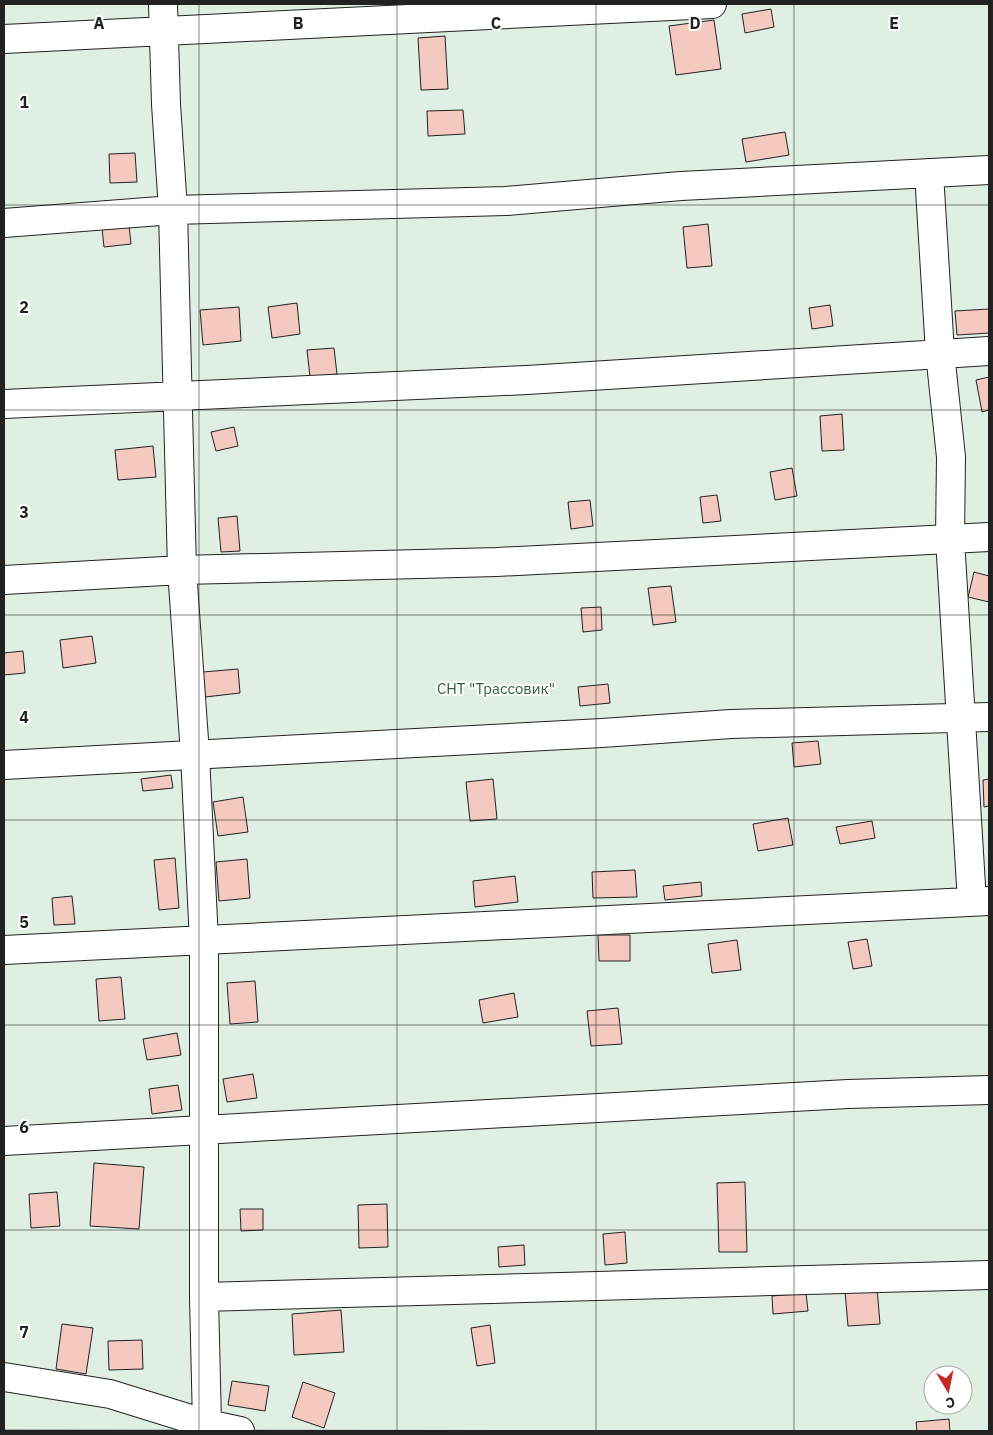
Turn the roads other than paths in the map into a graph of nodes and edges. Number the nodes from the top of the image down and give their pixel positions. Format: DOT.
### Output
graph roads {
  1 [pos="712,4"];
  2 [pos="163,17"];
  3 [pos="4,39"];
  4 [pos="989,170"];
  5 [pos="929,174"];
  6 [pos="173,210"];
  7 [pos="4,223"];
  8 [pos="989,351"];
  9 [pos="940,353"];
  10 [pos="179,395"];
  11 [pos="4,404"];
  12 [pos="989,537"];
  13 [pos="950,539"];
  14 [pos="182,570"];
  15 [pos="4,580"];
  16 [pos="989,717"];
  17 [pos="962,718"];
  18 [pos="195,754"];
  19 [pos="4,765"];
  20 [pos="981,902"];
  21 [pos="204,942"];
  22 [pos="4,950"];
  23 [pos="989,1090"];
  24 [pos="204,1130"];
  25 [pos="4,1141"];
  26 [pos="989,1275"];
  27 [pos="204,1298"];
  28 [pos="4,1376"];
  29 [pos="207,1424"];
  30 [pos="240,1431"];
  1 -- 2 [label="lane"];
  2 -- 3 [label="lane"];
  2 -- 6 [label="lane"];
  4 -- 5 [label="lane"];
  5 -- 6 [label="lane"];
  5 -- 9 [label="lane"];
  6 -- 7 [label="lane"];
  6 -- 10 [label="lane"];
  8 -- 9 [label="lane"];
  9 -- 10 [label="lane"];
  9 -- 13 [label="lane"];
  10 -- 11 [label="lane"];
  10 -- 14 [label="lane"];
  12 -- 13 [label="lane"];
  13 -- 14 [label="lane"];
  13 -- 17 [label="lane"];
  14 -- 15 [label="lane"];
  14 -- 18 [label="lane"];
  16 -- 17 [label="lane"];
  17 -- 18 [label="lane"];
  17 -- 20 [label="lane"];
  18 -- 19 [label="lane"];
  18 -- 21 [label="lane"];
  20 -- 21 [label="lane"];
  21 -- 22 [label="lane"];
  21 -- 24 [label="lane"];
  23 -- 24 [label="lane"];
  24 -- 25 [label="lane"];
  24 -- 27 [label="lane"];
  26 -- 27 [label="lane"];
  27 -- 29 [label="lane"];
  28 -- 29 [label="lane"];
  29 -- 30 [label="lane"];
}
